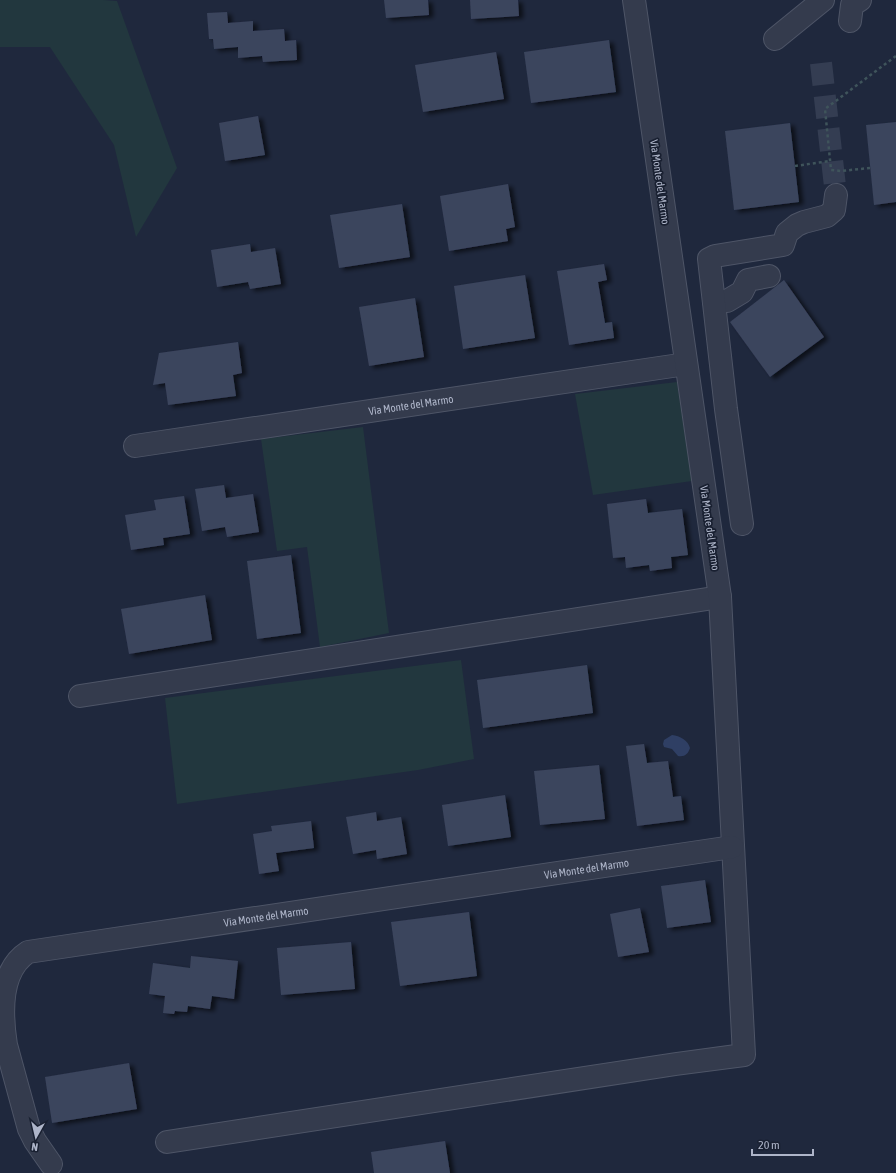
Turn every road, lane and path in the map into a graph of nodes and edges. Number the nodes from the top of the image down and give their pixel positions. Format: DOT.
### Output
graph roads {
  1 [pos="634,0"];
  2 [pos="823,0"];
  3 [pos="860,0"];
  4 [pos="850,21"];
  5 [pos="775,39"];
  6 [pos="896,56"];
  7 [pos="830,161"];
  8 [pos="795,166"];
  9 [pos="870,168"];
  10 [pos="836,195"];
  11 [pos="769,276"];
  12 [pos="714,301"];
  13 [pos="686,364"];
  14 [pos="135,446"];
  15 [pos="742,524"];
  16 [pos="720,597"];
  17 [pos="80,696"];
  18 [pos="732,847"];
  19 [pos="167,1142"];
  20 [pos="51,1164"];
  1 -- 13 [label="street, Via Monte del Marmo"];
  2 -- 5 [label="street"];
  3 -- 4 [label="street"];
  6 -- 7 [label="path"];
  7 -- 8 [label="path"];
  7 -- 9 [label="path"];
  10 -- 12 [label="street"];
  11 -- 12 [label="street"];
  12 -- 15 [label="street"];
  13 -- 14 [label="street, Via Monte del Marmo"];
  13 -- 16 [label="street, Via Monte del Marmo"];
  16 -- 17 [label="street"];
  16 -- 18 [label="street, Via Monte del Marmo"];
  18 -- 19 [label="street, Via Monte del Marmo"];
  18 -- 20 [label="street, Via Monte del Marmo"];
}
